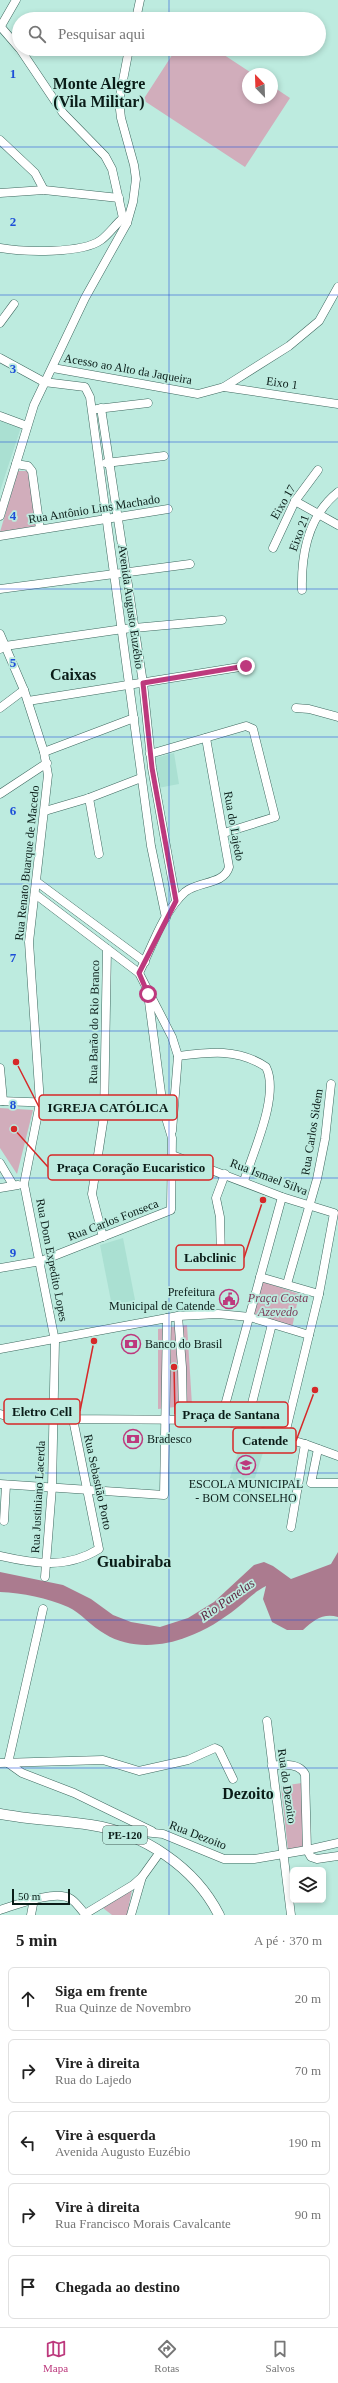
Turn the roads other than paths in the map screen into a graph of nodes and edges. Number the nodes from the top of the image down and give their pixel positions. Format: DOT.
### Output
graph roads {
  1 [pos="16,0"];
  2 [pos="140,0"];
  3 [pos="137,12"];
  4 [pos="1,26"];
  5 [pos="12,40"];
  6 [pos="24,56"];
  7 [pos="128,56"];
  8 [pos="0,140"];
  9 [pos="44,190"];
  10 [pos="0,193"];
  11 [pos="119,198"];
  12 [pos="125,220"];
  13 [pos="0,248"];
  14 [pos="338,287"];
  15 [pos="14,304"];
  16 [pos="0,323"];
  17 [pos="0,358"];
  18 [pos="53,368"];
  19 [pos="44,382"];
  20 [pos="224,387"];
  21 [pos="148,403"];
  22 [pos="338,404"];
  23 [pos="101,408"];
  24 [pos="91,409"];
  25 [pos="0,416"];
  26 [pos="26,426"];
  27 [pos="164,456"];
  28 [pos="110,462"];
  29 [pos="99,463"];
  30 [pos="16,464"];
  31 [pos="318,470"];
  32 [pos="338,492"];
  33 [pos="295,501"];
  34 [pos="168,509"];
  35 [pos="320,513"];
  36 [pos="0,516"];
  37 [pos="117,517"];
  38 [pos="106,518"];
  39 [pos="338,525"];
  40 [pos="40,529"];
  41 [pos="0,536"];
  42 [pos="273,548"];
  43 [pos="190,564"];
  44 [pos="125,573"];
  45 [pos="114,574"];
  46 [pos="0,589"];
  47 [pos="302,590"];
  48 [pos="222,620"];
  49 [pos="135,628"];
  50 [pos="123,629"];
  51 [pos="0,634"];
  52 [pos="2,648"];
  53 [pos="246,666"];
  54 [pos="143,683"];
  55 [pos="129,685"];
  56 [pos="24,690"];
  57 [pos="28,701"];
  58 [pos="0,708"];
  59 [pos="296,708"];
  60 [pos="338,717"];
  61 [pos="134,718"];
  62 [pos="206,738"];
  63 [pos="44,752"];
  64 [pos="150,754"];
  65 [pos="47,763"];
  66 [pos="142,778"];
  67 [pos="0,794"];
  68 [pos="89,798"];
  69 [pos="45,810"];
  70 [pos="224,833"];
  71 [pos="99,854"];
  72 [pos="37,882"];
  73 [pos="35,894"];
  74 [pos="176,901"];
  75 [pos="166,918"];
  76 [pos="107,949"];
  77 [pos="145,962"];
  78 [pos="139,973"];
  79 [pos="148,994"];
  80 [pos="178,1056"];
  81 [pos="0,1068"];
  82 [pos="331,1084"];
  83 [pos="2,1101"];
  84 [pos="40,1103"];
  85 [pos="105,1105"];
  86 [pos="174,1107"];
  87 [pos="163,1108"];
  88 [pos="172,1138"];
  89 [pos="172,1155"];
  90 [pos="0,1163"];
  91 [pos="226,1174"];
  92 [pos="244,1181"];
  93 [pos="24,1184"];
  94 [pos="13,1185"];
  95 [pos="0,1188"];
  96 [pos="282,1197"];
  97 [pos="310,1206"];
  98 [pos="102,1237"];
  99 [pos="221,1259"];
  100 [pos="41,1261"];
  101 [pos="0,1268"];
  102 [pos="260,1277"];
  103 [pos="287,1284"];
  104 [pos="319,1294"];
  105 [pos="182,1315"];
  106 [pos="250,1317"];
  107 [pos="167,1318"];
  108 [pos="272,1324"];
  109 [pos="309,1335"];
  110 [pos="55,1341"];
  111 [pos="0,1350"];
  112 [pos="0,1414"];
  113 [pos="54,1419"];
  114 [pos="73,1419"];
  115 [pos="166,1420"];
  116 [pos="183,1420"];
  117 [pos="221,1420"];
  118 [pos="246,1427"];
  119 [pos="284,1438"];
  120 [pos="305,1444"];
  121 [pos="318,1449"];
  122 [pos="338,1456"];
  123 [pos="338,1483"];
  124 [pos="3,1485"];
  125 [pos="52,1488"];
  126 [pos="87,1489"];
  127 [pos="4,1521"];
  128 [pos="291,1527"];
  129 [pos="0,1556"];
  130 [pos="46,1565"];
  131 [pos="45,1577"];
  132 [pos="42,1609"];
  133 [pos="267,1721"];
  134 [pos="4,1763"];
  135 [pos="272,1766"];
  136 [pos="233,1779"];
  137 [pos="0,1814"];
  138 [pos="154,1832"];
  139 [pos="126,1836"];
  140 [pos="338,1843"];
  141 [pos="307,1850"];
  142 [pos="160,1852"];
  143 [pos="284,1854"];
  144 [pos="338,1856"];
  145 [pos="142,1877"];
  146 [pos="34,1899"];
  147 [pos="0,1910"];
  148 [pos="85,1914"];
  149 [pos="31,1915"];
  150 [pos="131,1915"];
  151 [pos="218,1915"];
  152 [pos="290,1915"];
  1 -- 4 [label="street"];
  2 -- 3 [label="street"];
  4 -- 5 [label="street"];
  6 -- 11 [label="street"];
  7 -- 12 [label="street"];
  8 -- 9 [label="street"];
  9 -- 10 [label="street"];
  9 -- 11 [label="street"];
  11 -- 12 [label="street"];
  12 -- 13 [label="street"];
  12 -- 18 [label="street"];
  14 -- 20 [label="street"];
  15 -- 16 [label="street"];
  17 -- 19 [label="street"];
  18 -- 19 [label="street"];
  18 -- 20 [label="street, Acesso ao Alto da Jaqueira"];
  19 -- 24 [label="street, Avenida Augusto Euzébio"];
  19 -- 26 [label="street"];
  20 -- 22 [label="street, Eixo 1"];
  21 -- 23 [label="street"];
  23 -- 24 [label="street"];
  23 -- 28 [label="street, Avenida Augusto Euzébio"];
  24 -- 29 [label="street, Avenida Augusto Euzébio"];
  25 -- 26 [label="street"];
  26 -- 30 [label="street"];
  27 -- 28 [label="street"];
  28 -- 29 [label="street"];
  28 -- 37 [label="street, Avenida Augusto Euzébio"];
  29 -- 38 [label="street, Avenida Augusto Euzébio"];
  30 -- 36 [label="street"];
  30 -- 40 [label="street"];
  31 -- 33 [label="street, Eixo 17"];
  32 -- 35 [label="street, Eixo 21"];
  33 -- 35 [label="street"];
  33 -- 42 [label="street, Eixo 17"];
  34 -- 37 [label="street, Rua Antônio Lins Machado"];
  35 -- 39 [label="street"];
  35 -- 47 [label="street, Eixo 21"];
  37 -- 38 [label="street, Rua Antônio Lins Machado"];
  37 -- 44 [label="street, Avenida Augusto Euzébio"];
  38 -- 40 [label="street, Rua Antônio Lins Machado"];
  38 -- 45 [label="street, Avenida Augusto Euzébio"];
  40 -- 41 [label="street, Rua Antônio Lins Machado"];
  43 -- 44 [label="street"];
  44 -- 45 [label="street"];
  44 -- 49 [label="street, Avenida Augusto Euzébio"];
  45 -- 46 [label="street"];
  45 -- 50 [label="street, Avenida Augusto Euzébio"];
  48 -- 49 [label="street"];
  49 -- 50 [label="street"];
  49 -- 54 [label="street, Avenida Augusto Euzébio"];
  50 -- 52 [label="street"];
  50 -- 55 [label="street, Avenida Augusto Euzébio"];
  51 -- 52 [label="street, Rua Renato Buarque de Macedo"];
  52 -- 56 [label="street, Rua Renato Buarque de Macedo"];
  53 -- 54 [label="street"];
  54 -- 55 [label="street"];
  54 -- 64 [label="street, Avenida Augusto Euzébio"];
  55 -- 57 [label="street"];
  55 -- 61 [label="street, Avenida Augusto Euzébio"];
  56 -- 57 [label="street, Rua Renato Buarque de Macedo"];
  56 -- 58 [label="street"];
  57 -- 63 [label="street, Rua Renato Buarque de Macedo"];
  59 -- 60 [label="street"];
  61 -- 63 [label="street"];
  61 -- 66 [label="street, Avenida Augusto Euzébio"];
  62 -- 64 [label="street"];
  62 -- 70 [label="street, Rua do Lajedo"];
  62 -- 70 [label="street"];
  63 -- 65 [label="street, Rua Renato Buarque de Macedo"];
  64 -- 74 [label="street, Avenida Augusto Euzébio"];
  65 -- 67 [label="street"];
  65 -- 69 [label="street, Rua Renato Buarque de Macedo"];
  66 -- 68 [label="street"];
  66 -- 75 [label="street, Avenida Augusto Euzébio"];
  68 -- 69 [label="street"];
  68 -- 71 [label="street"];
  69 -- 72 [label="street, Rua Renato Buarque de Macedo"];
  70 -- 74 [label="street, Rua do Lajedo"];
  72 -- 73 [label="street, Rua Renato Buarque de Macedo"];
  72 -- 77 [label="street"];
  73 -- 76 [label="street, Rua Barão do Rio Branco"];
  73 -- 84 [label="street, Rua Renato Buarque de Macedo"];
  74 -- 75 [label="street, Rua do Lajedo"];
  75 -- 77 [label="street, Rua do Lajedo"];
  76 -- 78 [label="street, Rua Barão do Rio Branco"];
  76 -- 85 [label="street, Rua Barão do Rio Branco"];
  77 -- 78 [label="street, Rua do Lajedo"];
  78 -- 79 [label="street"];
  79 -- 80 [label="street"];
  79 -- 87 [label="street"];
  80 -- 86 [label="street"];
  80 -- 92 [label="street"];
  81 -- 83 [label="street"];
  82 -- 97 [label="street, Rua Carlos Sidem"];
  83 -- 84 [label="street"];
  84 -- 85 [label="street"];
  84 -- 93 [label="street, Rua Renato Buarque de Macedo"];
  85 -- 87 [label="street"];
  85 -- 98 [label="street, Rua Barão do Rio Branco"];
  86 -- 87 [label="street"];
  86 -- 88 [label="street"];
  87 -- 88 [label="street"];
  88 -- 89 [label="street"];
  89 -- 91 [label="street, Rua Ismael Silva"];
  89 -- 98 [label="street, Rua Carlos Fonseca"];
  90 -- 94 [label="street"];
  91 -- 92 [label="street, Rua Ismael Silva"];
  91 -- 99 [label="street"];
  92 -- 96 [label="street, Rua Ismael Silva"];
  93 -- 94 [label="street"];
  93 -- 100 [label="street, Rua Dom Expedito Lopes"];
  94 -- 95 [label="street"];
  96 -- 97 [label="street, Rua Ismael Silva"];
  96 -- 102 [label="street"];
  97 -- 103 [label="street, Rua Carlos Sidem"];
  97 -- 104 [label="street, Rua Ismael Silva"];
  98 -- 100 [label="street, Rua Carlos Fonseca"];
  100 -- 101 [label="street, Rua Carlos Fonseca"];
  100 -- 110 [label="street, Rua Dom Expedito Lopes"];
  102 -- 103 [label="street"];
  102 -- 106 [label="street"];
  103 -- 104 [label="street"];
  104 -- 109 [label="street"];
  105 -- 106 [label="street"];
  105 -- 107 [label="street"];
  105 -- 116 [label="street"];
  106 -- 108 [label="street"];
  106 -- 117 [label="street"];
  107 -- 110 [label="street"];
  107 -- 115 [label="street"];
  108 -- 109 [label="street"];
  108 -- 118 [label="street"];
  109 -- 119 [label="street"];
  110 -- 111 [label="street"];
  110 -- 113 [label="street, Rua Dom Expedito Lopes"];
  112 -- 113 [label="street"];
  113 -- 114 [label="street"];
  113 -- 125 [label="street, Rua Justiniano Lacerda"];
  114 -- 115 [label="street"];
  114 -- 126 [label="street, Rua Sebastião Porto"];
  115 -- 116 [label="street"];
  115 -- 126 [label="street"];
  116 -- 117 [label="street"];
  117 -- 118 [label="street"];
  118 -- 119 [label="street"];
  119 -- 120 [label="street"];
  120 -- 121 [label="street"];
  120 -- 128 [label="street"];
  121 -- 122 [label="street"];
  121 -- 123 [label="street"];
  124 -- 125 [label="street"];
  124 -- 127 [label="street"];
  125 -- 126 [label="street"];
  125 -- 130 [label="street, Rua Justiniano Lacerda"];
  126 -- 130 [label="street, Rua Sebastião Porto"];
  129 -- 130 [label="street"];
  130 -- 131 [label="street, Rua Justiniano Lacerda"];
  132 -- 134 [label="street"];
  133 -- 135 [label="street, Rua do Dezoito"];
  134 -- 136 [label="street"];
  134 -- 138 [label="street"];
  135 -- 141 [label="street"];
  135 -- 143 [label="street, Rua do Dezoito"];
  137 -- 139 [label="main road, PE-120"];
  138 -- 139 [label="street, Rua Dezoito"];
  138 -- 143 [label="street, Rua Dezoito"];
  139 -- 142 [label="main road, PE-120"];
  140 -- 141 [label="street, Rua Dezoito"];
  141 -- 143 [label="street, Rua Dezoito"];
  141 -- 144 [label="street"];
  142 -- 145 [label="street"];
  142 -- 151 [label="main road, PE-120"];
  143 -- 152 [label="street, Rua do Dezoito"];
  145 -- 148 [label="street"];
  145 -- 150 [label="street"];
  146 -- 147 [label="street"];
  146 -- 148 [label="street"];
  146 -- 149 [label="street"];
}
